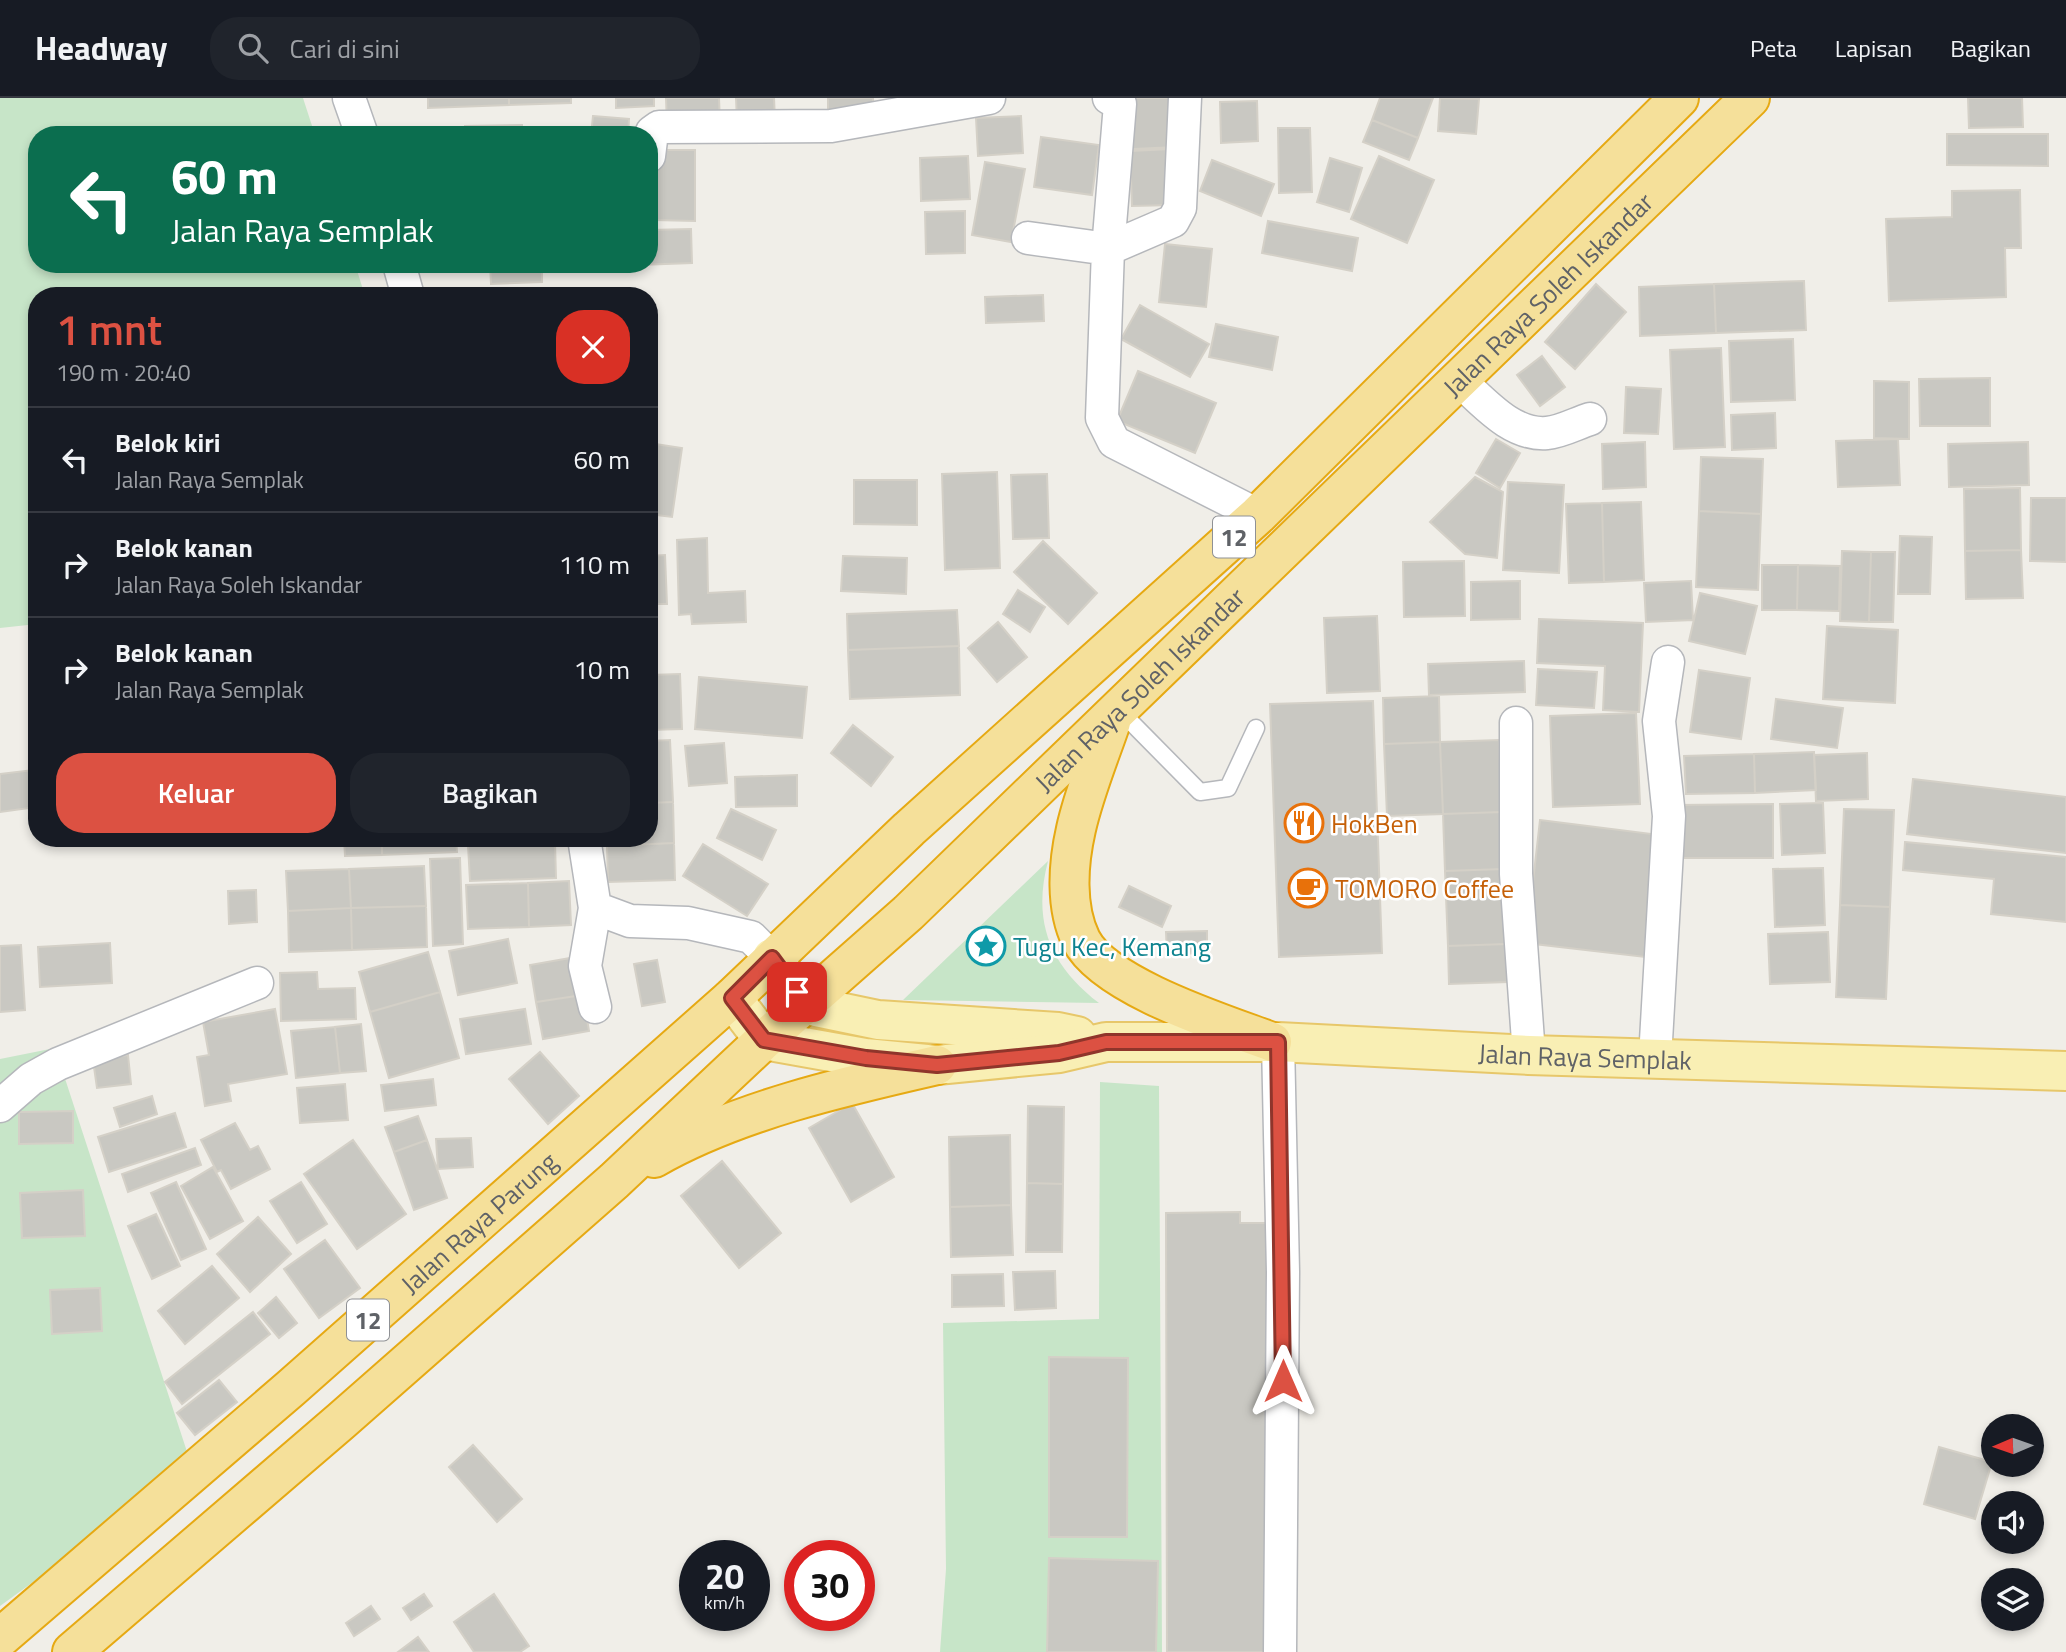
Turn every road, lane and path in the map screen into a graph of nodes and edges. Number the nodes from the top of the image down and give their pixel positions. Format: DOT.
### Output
graph roads {
  1 [pos="349,98"];
  2 [pos="989,98"];
  3 [pos="1109,98"];
  4 [pos="1185,98"];
  5 [pos="1750,98"];
  6 [pos="1678,99"];
  7 [pos="359,126"];
  8 [pos="658,128"];
  9 [pos="1709,137"];
  10 [pos="1028,238"];
  11 [pos="1108,249"];
  12 [pos="1459,380"];
  13 [pos="1590,419"];
  14 [pos="1258,515"];
  15 [pos="1668,662"];
  16 [pos="1116,713"];
  17 [pos="1516,723"];
  18 [pos="1256,728"];
  19 [pos="585,847"];
  20 [pos="595,908"];
  21 [pos="772,958"];
  22 [pos="257,983"];
  23 [pos="732,998"];
  24 [pos="806,1005"];
  25 [pos="595,1007"];
  26 [pos="764,1040"];
  27 [pos="1106,1042"];
  28 [pos="1275,1042"];
  29 [pos="1529,1055"];
  30 [pos="1655,1058"];
  31 [pos="937,1065"];
  32 [pos="2066,1071"];
  33 [pos="0,1106"];
  34 [pos="614,1181"];
  35 [pos="0,1637"];
  36 [pos="72,1652"];
  37 [pos="1280,1652"];
  1 -- 7 [label="street"];
  2 -- 8 [label="street"];
  3 -- 11 [label="street"];
  4 -- 11 [label="street"];
  5 -- 9 [label="highway, Jalan Raya Soleh Iskandar / 12"];
  6 -- 9 [label="highway"];
  6 -- 14 [label="highway, Jalan Raya Soleh Iskandar / 12"];
  9 -- 12 [label="highway, Jalan Raya Soleh Iskandar / 12"];
  10 -- 11 [label="street"];
  11 -- 14 [label="street"];
  12 -- 13 [label="street"];
  12 -- 16 [label="highway, Jalan Raya Soleh Iskandar / 12"];
  14 -- 21 [label="highway, Jalan Raya Soleh Iskandar / 12"];
  15 -- 30 [label="street"];
  16 -- 18 [label="lane"];
  16 -- 24 [label="highway, Jalan Raya Soleh Iskandar / 12"];
  16 -- 28 [label="highway"];
  17 -- 29 [label="street"];
  19 -- 20 [label="street"];
  20 -- 21 [label="street"];
  20 -- 25 [label="street"];
  21 -- 23 [label="highway, Jalan Raya Soleh Iskandar / 12"];
  21 -- 24 [label="main road"];
  22 -- 33 [label="street"];
  23 -- 26 [label="main road"];
  23 -- 35 [label="highway, Jalan Raya Parung / 12"];
  24 -- 26 [label="highway, Jalan Raya Soleh Iskandar / 12"];
  24 -- 27 [label="main road, Jalan Raya Semplak"];
  26 -- 31 [label="main road, Jalan Raya Semplak"];
  26 -- 34 [label="highway, 12"];
  27 -- 28 [label="main road, Jalan Raya Semplak"];
  27 -- 31 [label="main road, Jalan Raya Semplak"];
  28 -- 29 [label="main road, Jalan Raya Semplak"];
  28 -- 37 [label="street"];
  29 -- 30 [label="main road, Jalan Raya Semplak"];
  30 -- 32 [label="main road, Jalan Raya Semplak"];
  31 -- 34 [label="highway, 12"];
  34 -- 36 [label="highway, 12"];
}
